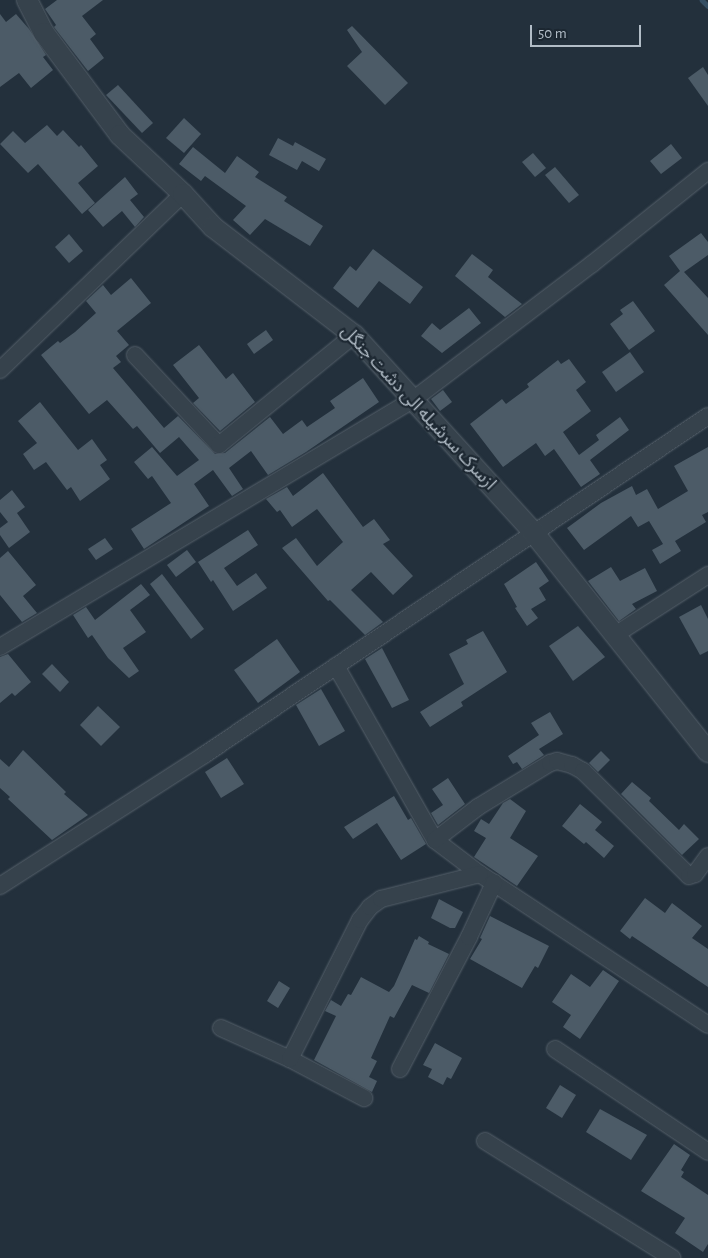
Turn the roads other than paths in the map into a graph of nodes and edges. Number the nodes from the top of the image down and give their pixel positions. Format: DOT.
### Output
graph roads {
  1 [pos="27,0"];
  2 [pos="708,171"];
  3 [pos="183,194"];
  4 [pos="354,335"];
  5 [pos="135,355"];
  6 [pos="0,370"];
  7 [pos="414,399"];
  8 [pos="708,416"];
  9 [pos="534,533"];
  10 [pos="708,575"];
  11 [pos="614,635"];
  12 [pos="0,647"];
  13 [pos="336,666"];
  14 [pos="708,752"];
  15 [pos="435,840"];
  16 [pos="708,856"];
  17 [pos="480,874"];
  18 [pos="494,884"];
  19 [pos="0,886"];
  20 [pos="708,1025"];
  21 [pos="221,1028"];
  22 [pos="555,1049"];
  23 [pos="290,1059"];
  24 [pos="400,1069"];
  25 [pos="364,1098"];
  26 [pos="485,1142"];
  27 [pos="708,1152"];
  28 [pos="672,1258"];
  1 -- 3 [label="street, ازسرک سرشیله الی دشت جنگل"];
  2 -- 7 [label="street"];
  3 -- 4 [label="street, ازسرک سرشیله الی دشت جنگل"];
  3 -- 6 [label="street"];
  4 -- 5 [label="street"];
  4 -- 7 [label="street, ازسرک سرشیله الی دشت جنگل"];
  7 -- 9 [label="street, ازسرک سرشیله الی دشت جنگل"];
  7 -- 12 [label="street"];
  8 -- 9 [label="street"];
  9 -- 11 [label="street, ازسرک سرشیله الی دشت جنگل"];
  9 -- 13 [label="street"];
  10 -- 11 [label="street"];
  11 -- 14 [label="street, ازسرک سرشیله الی دشت جنگل"];
  13 -- 15 [label="street"];
  13 -- 19 [label="street"];
  15 -- 16 [label="street"];
  15 -- 17 [label="street"];
  17 -- 18 [label="street"];
  17 -- 23 [label="street"];
  18 -- 20 [label="street"];
  18 -- 24 [label="street"];
  21 -- 23 [label="street"];
  22 -- 27 [label="street"];
  23 -- 25 [label="street"];
  26 -- 28 [label="street"];
}
